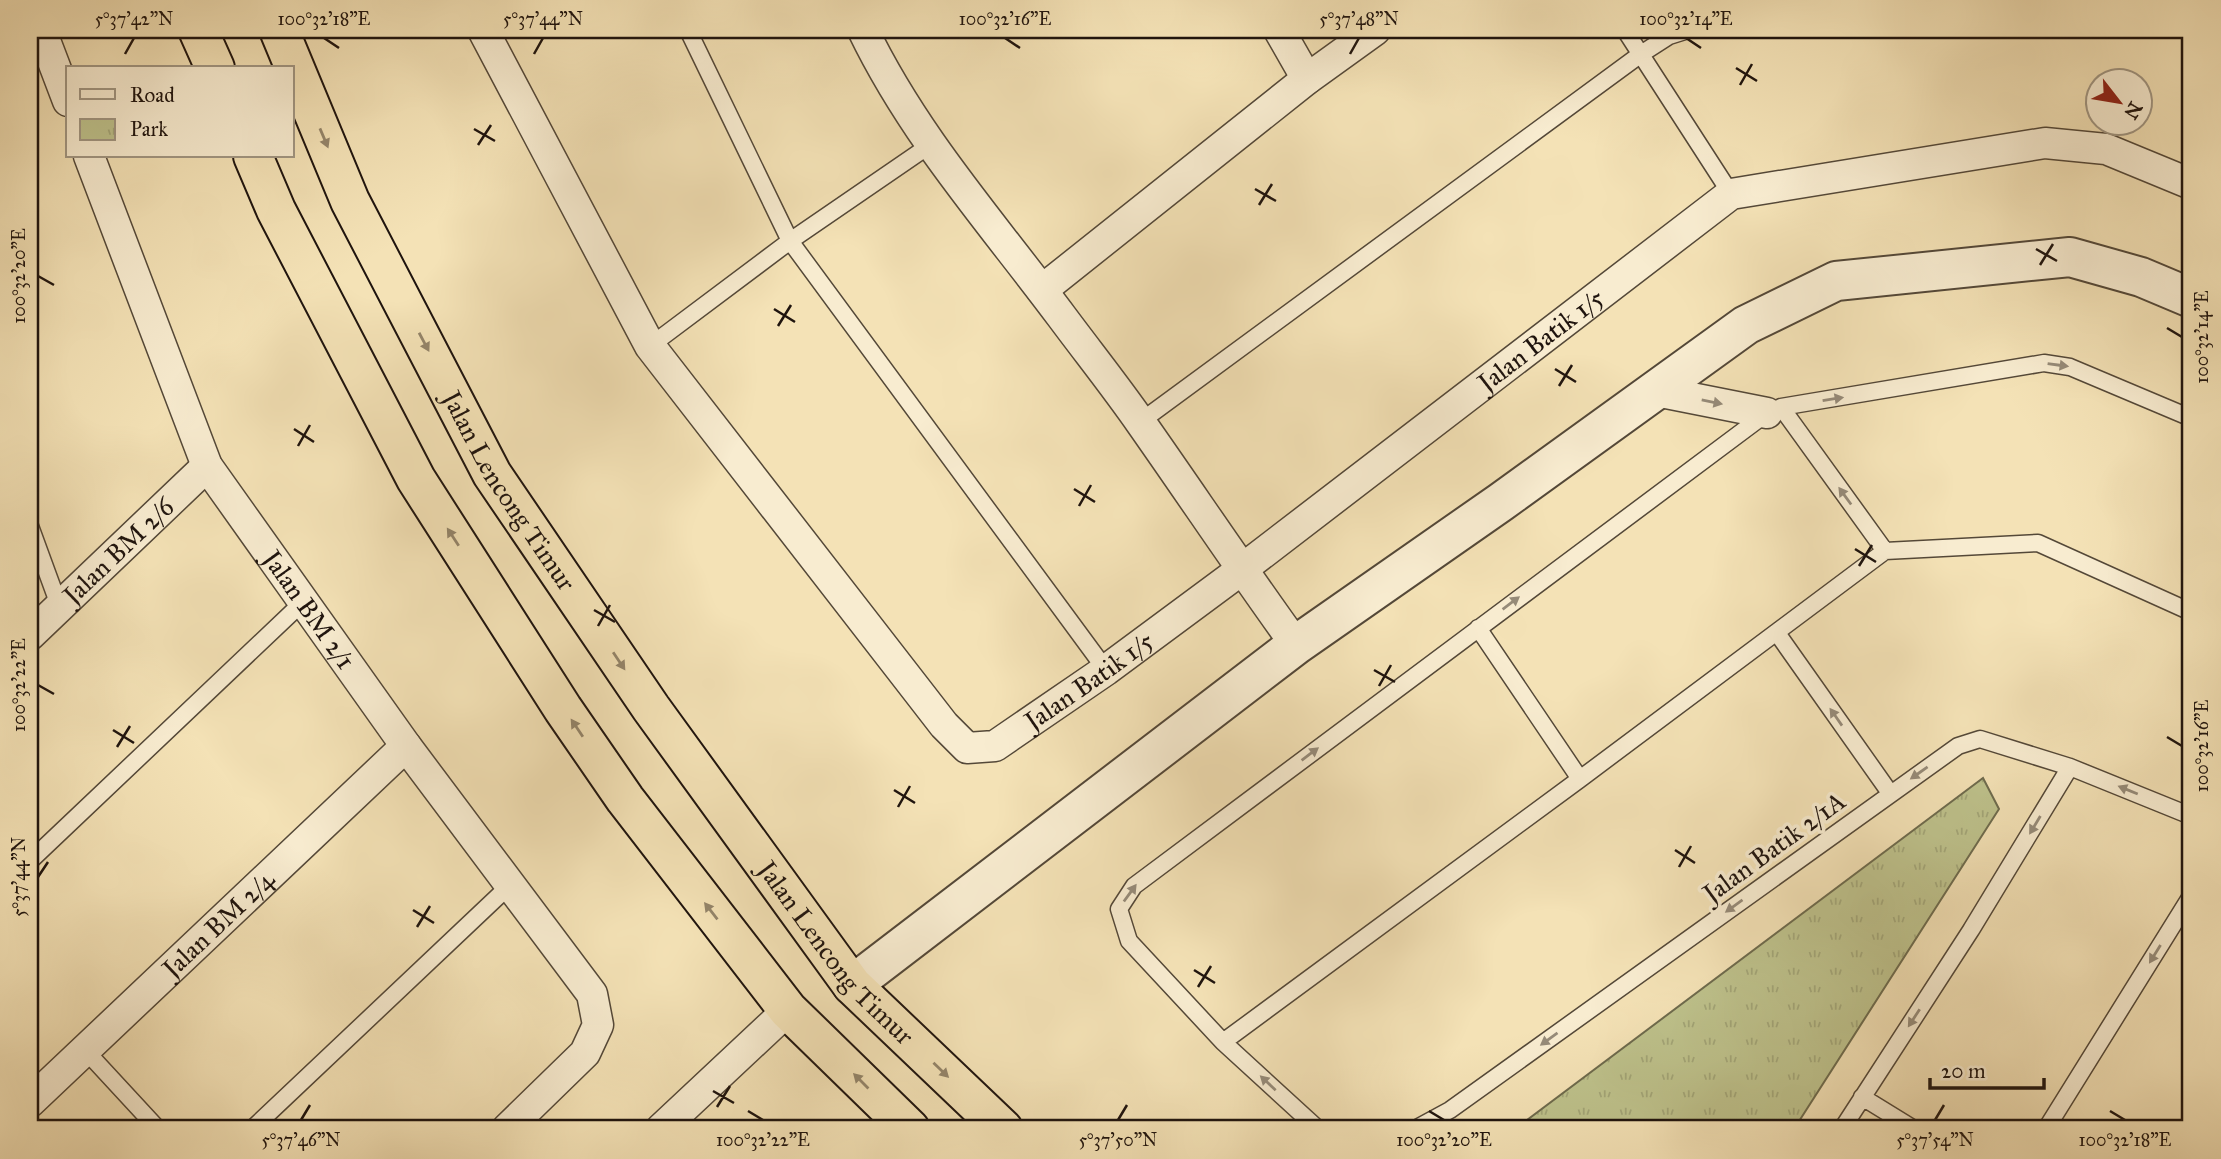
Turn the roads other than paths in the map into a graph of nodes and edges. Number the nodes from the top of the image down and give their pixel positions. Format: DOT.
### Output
graph roads {
  1 [pos="41,30"];
  2 [pos="198,30"];
  3 [pos="279,30"];
  4 [pos="484,30"];
  5 [pos="688,30"];
  6 [pos="863,30"];
  7 [pos="1279,30"];
  8 [pos="1375,30"];
  9 [pos="1625,30"];
  10 [pos="1688,30"];
  11 [pos="1641,54"];
  12 [pos="214,66"];
  13 [pos="294,66"];
  14 [pos="294,66"];
  15 [pos="1307,79"];
  16 [pos="66,96"];
  17 [pos="930,145"];
  18 [pos="90,158"];
  19 [pos="254,158"];
  20 [pos="2191,184"];
  21 [pos="1731,194"];
  22 [pos="790,241"];
  23 [pos="1042,290"];
  24 [pos="2191,299"];
  25 [pos="650,346"];
  26 [pos="1656,391"];
  27 [pos="1774,410"];
  28 [pos="2191,418"];
  29 [pos="1140,422"];
  30 [pos="207,466"];
  31 [pos="30,526"];
  32 [pos="1885,551"];
  33 [pos="1241,570"];
  34 [pos="303,601"];
  35 [pos="60,608"];
  36 [pos="2191,612"];
  37 [pos="1478,628"];
  38 [pos="1777,633"];
  39 [pos="30,635"];
  40 [pos="1296,645"];
  41 [pos="1106,670"];
  42 [pos="405,746"];
  43 [pos="2070,767"];
  44 [pos="1580,779"];
  45 [pos="1890,793"];
  46 [pos="2191,816"];
  47 [pos="30,861"];
  48 [pos="509,886"];
  49 [pos="2191,896"];
  50 [pos="852,985"];
  51 [pos="788,1010"];
  52 [pos="1223,1042"];
  53 [pos="85,1050"];
  54 [pos="32,1094"];
  55 [pos="1863,1097"];
  56 [pos="158,1129"];
  57 [pos="252,1129"];
  58 [pos="507,1129"];
  59 [pos="661,1129"];
  60 [pos="910,1129"];
  61 [pos="1003,1129"];
  62 [pos="1318,1129"];
  63 [pos="1415,1129"];
  64 [pos="1842,1129"];
  65 [pos="1914,1129"];
  66 [pos="2046,1129"];
  1 -- 16 [label="street"];
  2 -- 12 [label="highway"];
  3 -- 13 [label="highway, Jalan Lencong Timur, one-way"];
  4 -- 25 [label="street"];
  5 -- 22 [label="lane"];
  6 -- 17 [label="street"];
  7 -- 15 [label="street"];
  8 -- 15 [label="street"];
  9 -- 11 [label="lane"];
  10 -- 11 [label="lane"];
  11 -- 21 [label="lane"];
  11 -- 29 [label="lane"];
  14 -- 50 [label="highway, Jalan Lencong Timur, one-way"];
  15 -- 23 [label="street"];
  17 -- 22 [label="lane"];
  17 -- 23 [label="street"];
  18 -- 30 [label="street, Jalan BM 2/1"];
  51 -- 19 [label="highway, one-way"];
  20 -- 21 [label="street, Jalan Batik 1/5"];
  21 -- 33 [label="street, Jalan Batik 1/5"];
  22 -- 25 [label="lane"];
  22 -- 41 [label="lane"];
  23 -- 29 [label="street"];
  24 -- 26 [label="street"];
  25 -- 41 [label="street, Jalan Batik 1/5"];
  26 -- 27 [label="street, one-way"];
  26 -- 40 [label="street"];
  27 -- 28 [label="lane, one-way"];
  32 -- 27 [label="lane, one-way"];
  37 -- 27 [label="lane, one-way"];
  29 -- 33 [label="street"];
  30 -- 34 [label="street, Jalan BM 2/1"];
  30 -- 35 [label="street, Jalan BM 2/6"];
  31 -- 35 [label="lane"];
  32 -- 36 [label="lane"];
  32 -- 38 [label="lane"];
  33 -- 40 [label="street"];
  33 -- 41 [label="street, Jalan Batik 1/5"];
  34 -- 42 [label="street, Jalan BM 2/1"];
  34 -- 47 [label="lane"];
  35 -- 39 [label="street, Jalan BM 2/6"];
  37 -- 44 [label="lane"];
  52 -- 37 [label="lane, one-way"];
  38 -- 44 [label="lane"];
  45 -- 38 [label="lane, one-way"];
  40 -- 50 [label="street"];
  42 -- 48 [label="street, Jalan BM 2/1"];
  42 -- 53 [label="street, Jalan BM 2/4"];
  43 -- 45 [label="lane, Jalan Batik 2/1A, one-way"];
  46 -- 43 [label="lane, Jalan Batik 2/1A, one-way"];
  43 -- 55 [label="lane, one-way"];
  44 -- 52 [label="lane"];
  45 -- 63 [label="lane, Jalan Batik 2/1A, one-way"];
  48 -- 57 [label="lane"];
  48 -- 58 [label="street, Jalan BM 2/1"];
  49 -- 66 [label="lane, one-way"];
  50 -- 61 [label="highway, Jalan Lencong Timur, one-way"];
  51 -- 59 [label="street"];
  60 -- 51 [label="highway, one-way"];
  62 -- 52 [label="lane, one-way"];
  53 -- 54 [label="street, Jalan BM 2/4"];
  53 -- 56 [label="lane"];
  55 -- 64 [label="lane"];
  55 -- 65 [label="lane"];
}
